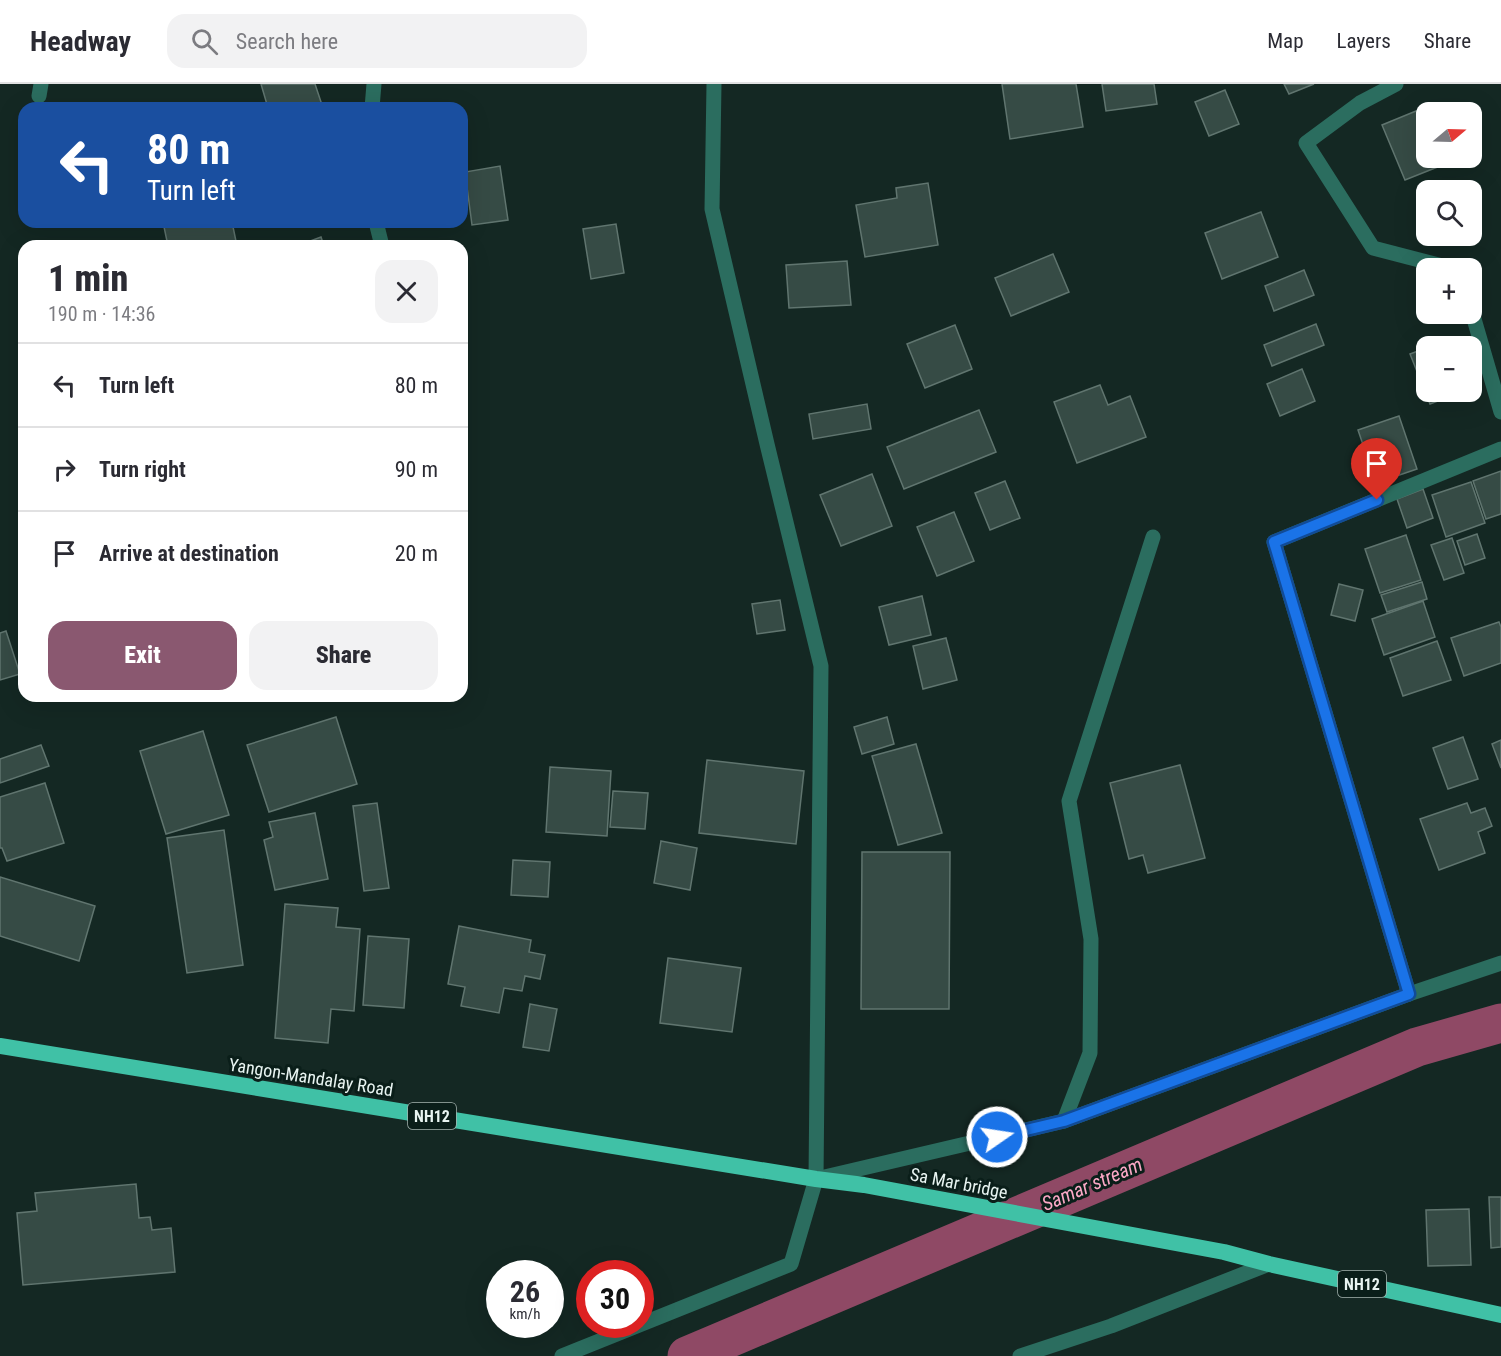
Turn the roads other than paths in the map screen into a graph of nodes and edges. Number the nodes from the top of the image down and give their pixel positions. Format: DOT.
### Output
graph roads {
  1 [pos="374,84"];
  2 [pos="714,84"];
  3 [pos="1396,84"];
  4 [pos="372,102"];
  5 [pos="1416,259"];
  6 [pos="1475,324"];
  7 [pos="1501,412"];
  8 [pos="1501,449"];
  9 [pos="1153,537"];
  10 [pos="1501,963"];
  11 [pos="1409,994"];
  12 [pos="0,1046"];
  13 [pos="1064,1121"];
  14 [pos="816,1179"];
  15 [pos="864,1185"];
  16 [pos="1269,1264"];
  17 [pos="1501,1315"];
  18 [pos="562,1356"];
  19 [pos="1020,1356"];
  1 -- 4 [label="street"];
  2 -- 14 [label="street"];
  3 -- 5 [label="street"];
  6 -- 7 [label="street"];
  8 -- 11 [label="street"];
  9 -- 13 [label="street"];
  10 -- 11 [label="street"];
  11 -- 13 [label="street"];
  12 -- 14 [label="highway, Yangon-Mandalay Road / NH12"];
  13 -- 14 [label="street"];
  14 -- 15 [label="highway, Yangon-Mandalay Road / NH12"];
  14 -- 18 [label="street"];
  15 -- 16 [label="highway, Sa Mar bridge / NH12"];
  16 -- 17 [label="highway, NH12"];
  16 -- 19 [label="street"];
}
